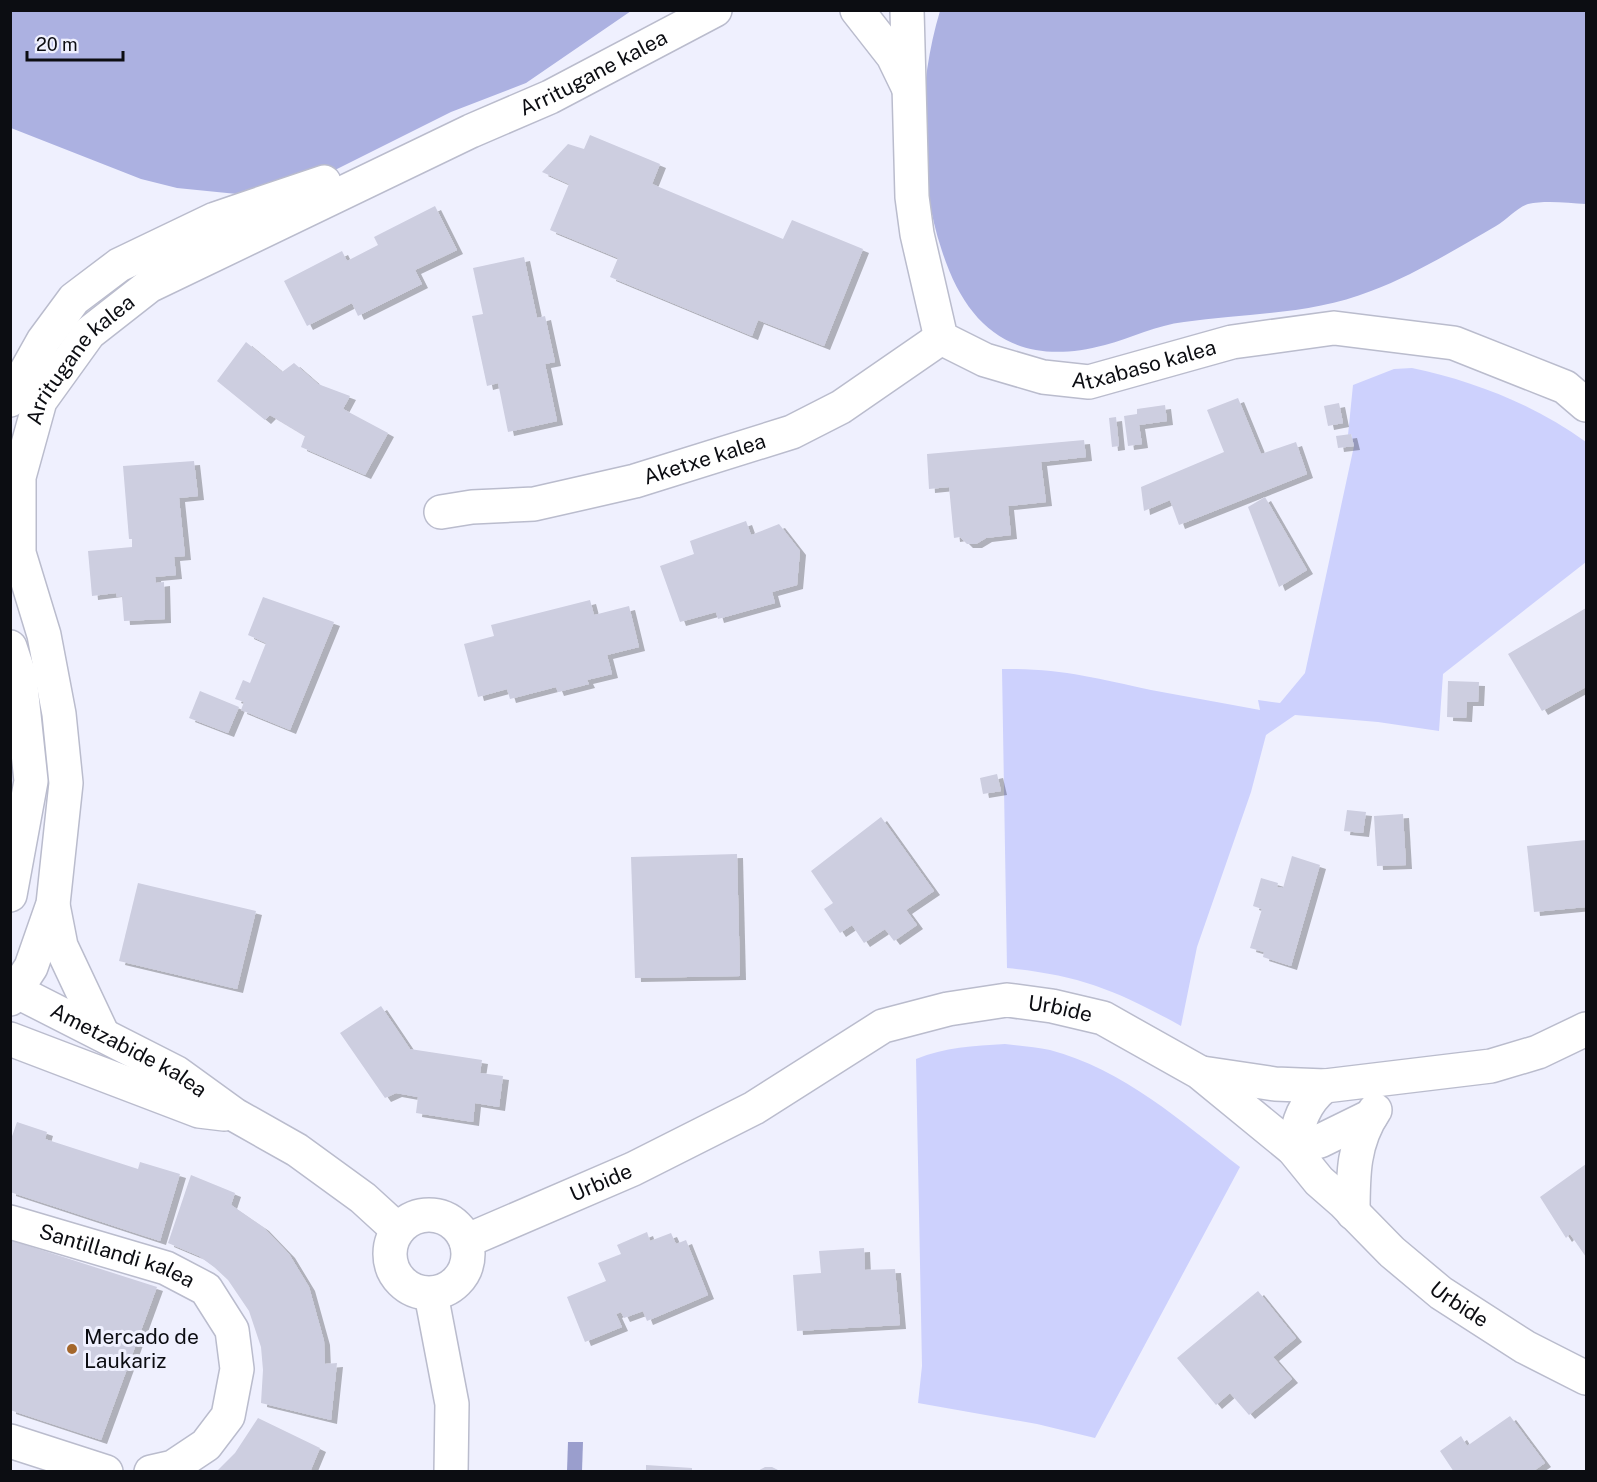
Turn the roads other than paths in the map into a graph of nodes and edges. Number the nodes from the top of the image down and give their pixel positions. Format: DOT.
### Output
graph roads {
  1 [pos="715,10"];
  2 [pos="908,10"];
  3 [pos="854,12"];
  4 [pos="910,91"];
  5 [pos="471,132"];
  6 [pos="941,338"];
  7 [pos="10,400"];
  8 [pos="1587,405"];
  9 [pos="441,512"];
  10 [pos="10,646"];
  11 [pos="14,856"];
  12 [pos="10,895"];
  13 [pos="53,904"];
  14 [pos="13,993"];
  15 [pos="1587,1029"];
  16 [pos="102,1033"];
  17 [pos="10,1039"];
  18 [pos="1199,1072"];
  19 [pos="1404,1078"];
  20 [pos="1325,1086"];
  21 [pos="235,1115"];
  22 [pos="1371,1116"];
  23 [pos="1293,1149"];
  24 [pos="1353,1213"];
  25 [pos="10,1222"];
  26 [pos="398,1230"];
  27 [pos="466,1241"];
  28 [pos="432,1293"];
  29 [pos="1587,1378"];
  30 [pos="10,1442"];
  31 [pos="106,1472"];
  32 [pos="151,1472"];
  33 [pos="451,1472"];
  1 -- 5 [label="street, Arritugane kalea"];
  2 -- 4 [label="street"];
  3 -- 4 [label="street"];
  4 -- 6 [label="street"];
  5 -- 7 [label="street, Arritugane kalea"];
  5 -- 13 [label="street, Arritugane kalea"];
  6 -- 8 [label="street, Atxabaso kalea"];
  6 -- 9 [label="street, Aketxe kalea"];
  10 -- 11 [label="street"];
  11 -- 12 [label="street"];
  13 -- 14 [label="street"];
  13 -- 16 [label="street"];
  14 -- 16 [label="street, Ametzabide kalea"];
  15 -- 19 [label="street"];
  16 -- 21 [label="street, Ametzabide kalea"];
  17 -- 21 [label="street, Ametzabide kalea"];
  18 -- 20 [label="street"];
  18 -- 23 [label="street, Urbide"];
  18 -- 27 [label="street, Urbide"];
  19 -- 20 [label="street"];
  19 -- 22 [label="street"];
  20 -- 23 [label="street"];
  21 -- 26 [label="street, Ametzabide kalea"];
  22 -- 23 [label="street"];
  22 -- 24 [label="street"];
  23 -- 24 [label="street, Urbide"];
  24 -- 29 [label="street, Urbide"];
  25 -- 32 [label="street, Santillandi kalea"];
  26 -- 27 [label="street"];
  26 -- 28 [label="street"];
  27 -- 28 [label="street"];
  28 -- 33 [label="street"];
  30 -- 31 [label="street"];
}
